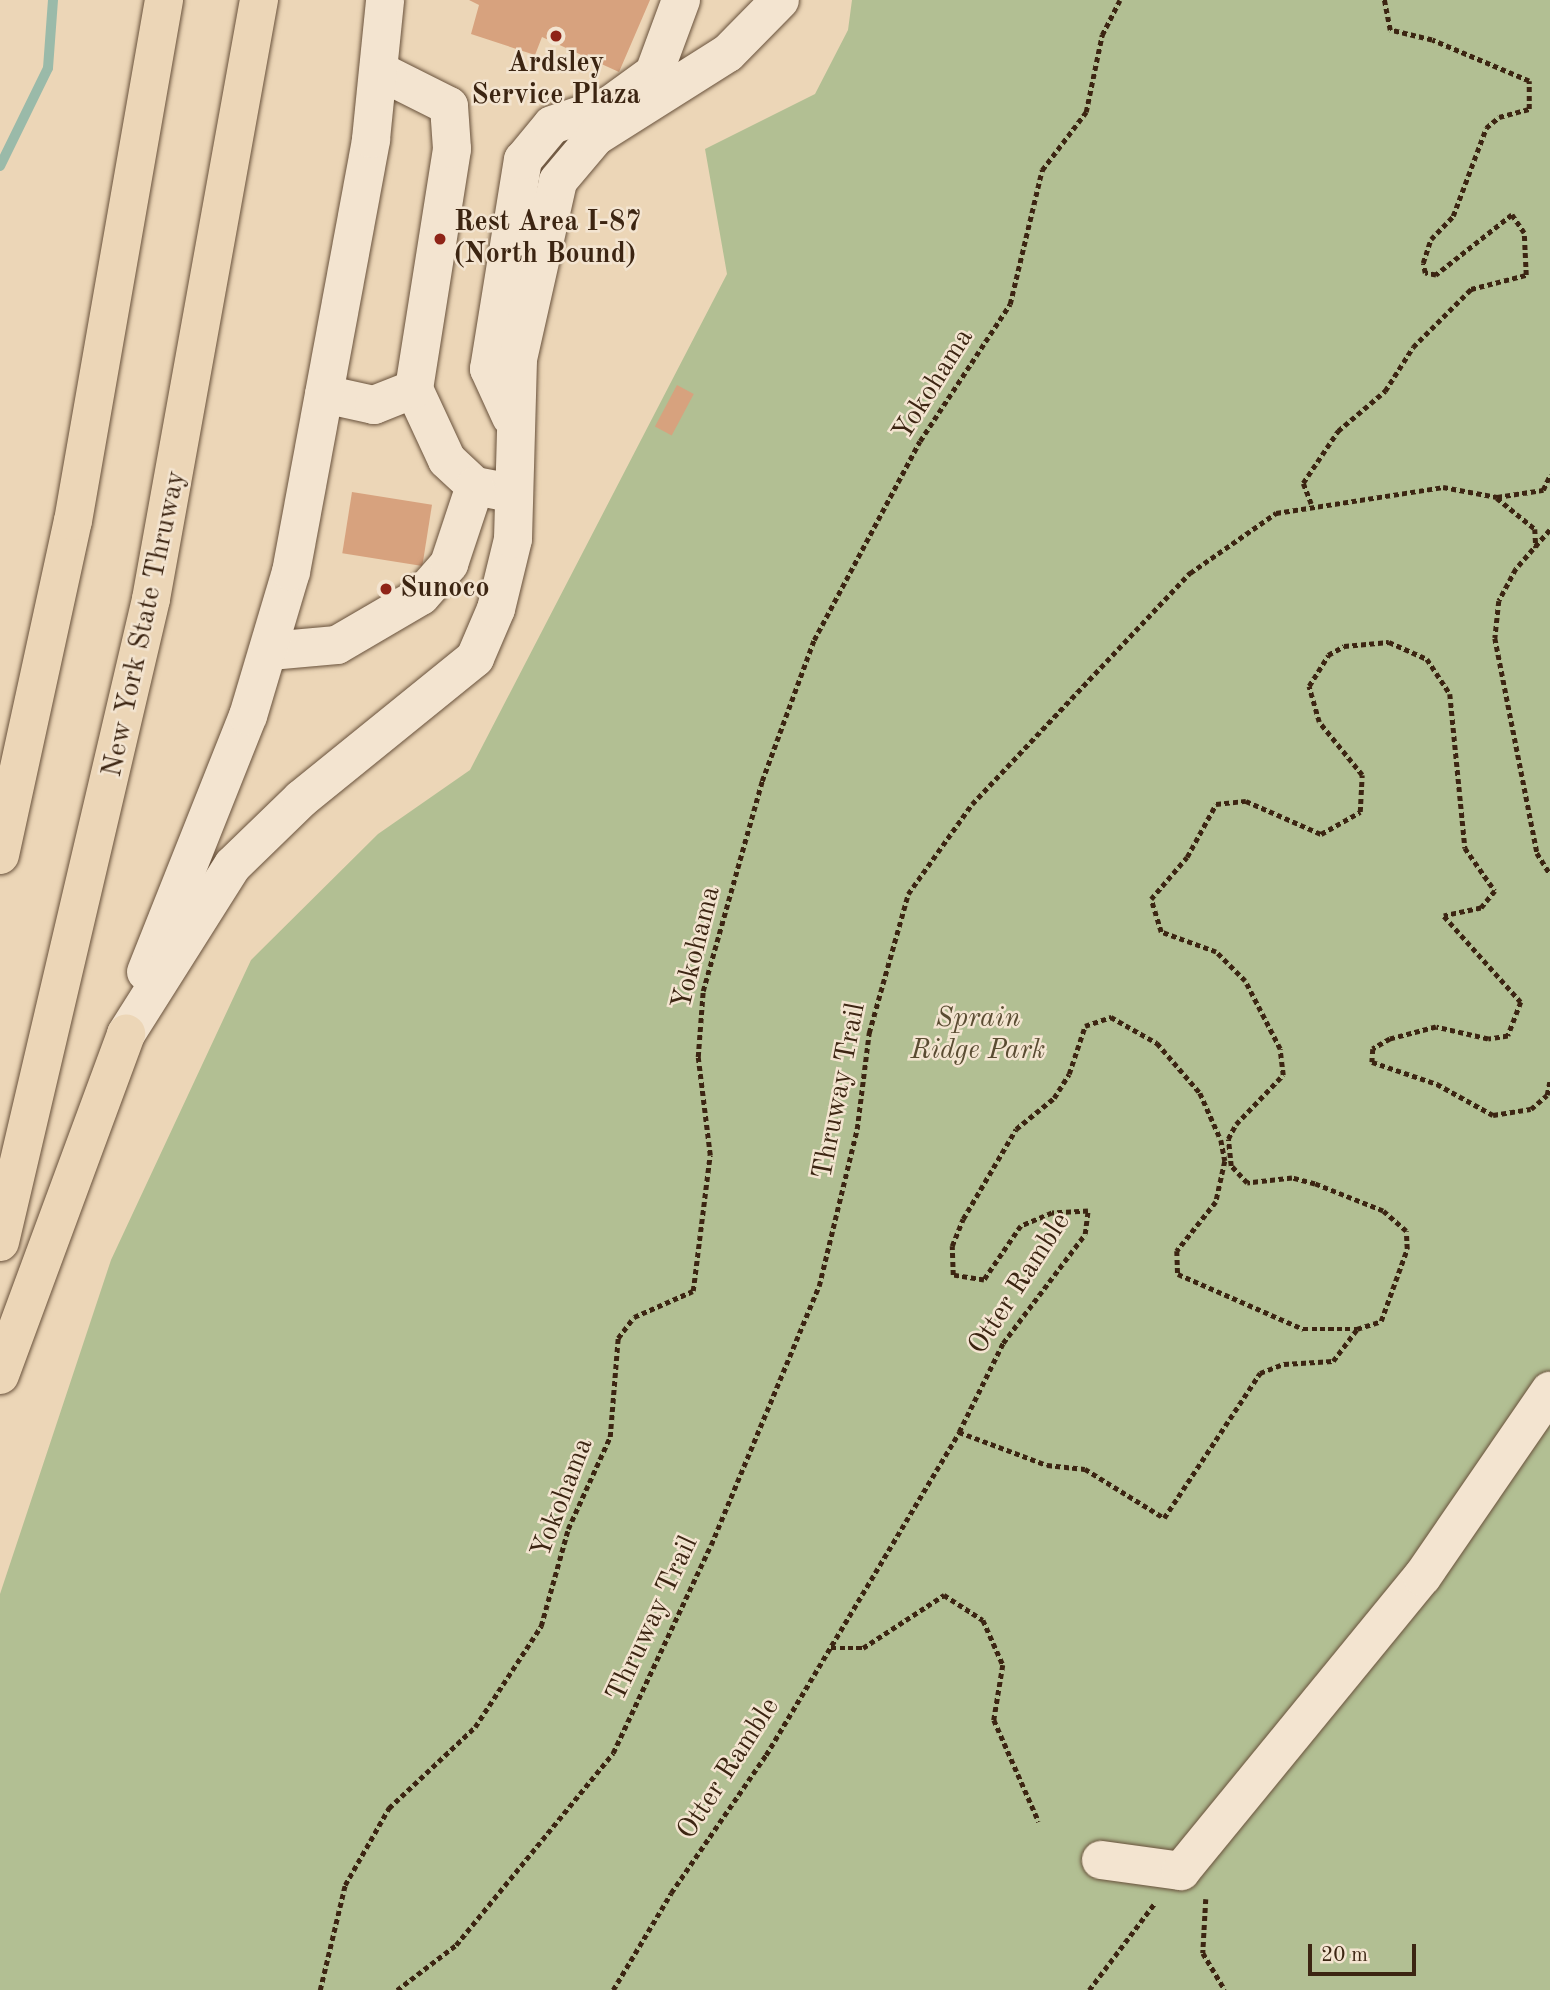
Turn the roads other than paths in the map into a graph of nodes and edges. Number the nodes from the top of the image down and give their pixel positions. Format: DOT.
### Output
graph roads {
  1 [pos="164,0"];
  2 [pos="259,0"];
  3 [pos="385,0"];
  4 [pos="681,0"];
  5 [pos="780,0"];
  6 [pos="379,71"];
  7 [pos="414,389"];
  8 [pos="324,394"];
  9 [pos="515,425"];
  10 [pos="475,486"];
  11 [pos="518,494"];
  12 [pos="270,651"];
  13 [pos="0,855"];
  14 [pos="126,1034"];
  15 [pos="0,1242"];
  16 [pos="0,1375"];
  17 [pos="1550,1391"];
  18 [pos="1101,1860"];
  1 -- 13 [label="highway"];
  2 -- 15 [label="highway, New York State Thruway"];
  3 -- 6 [label="street"];
  4 -- 9 [label="street"];
  5 -- 9 [label="street"];
  6 -- 7 [label="street"];
  6 -- 8 [label="street"];
  7 -- 8 [label="street"];
  7 -- 10 [label="street"];
  8 -- 12 [label="street"];
  9 -- 11 [label="street"];
  10 -- 11 [label="street"];
  10 -- 12 [label="street"];
  11 -- 14 [label="street"];
  12 -- 14 [label="street"];
  14 -- 16 [label="highway"];
  17 -- 18 [label="street"];
}
